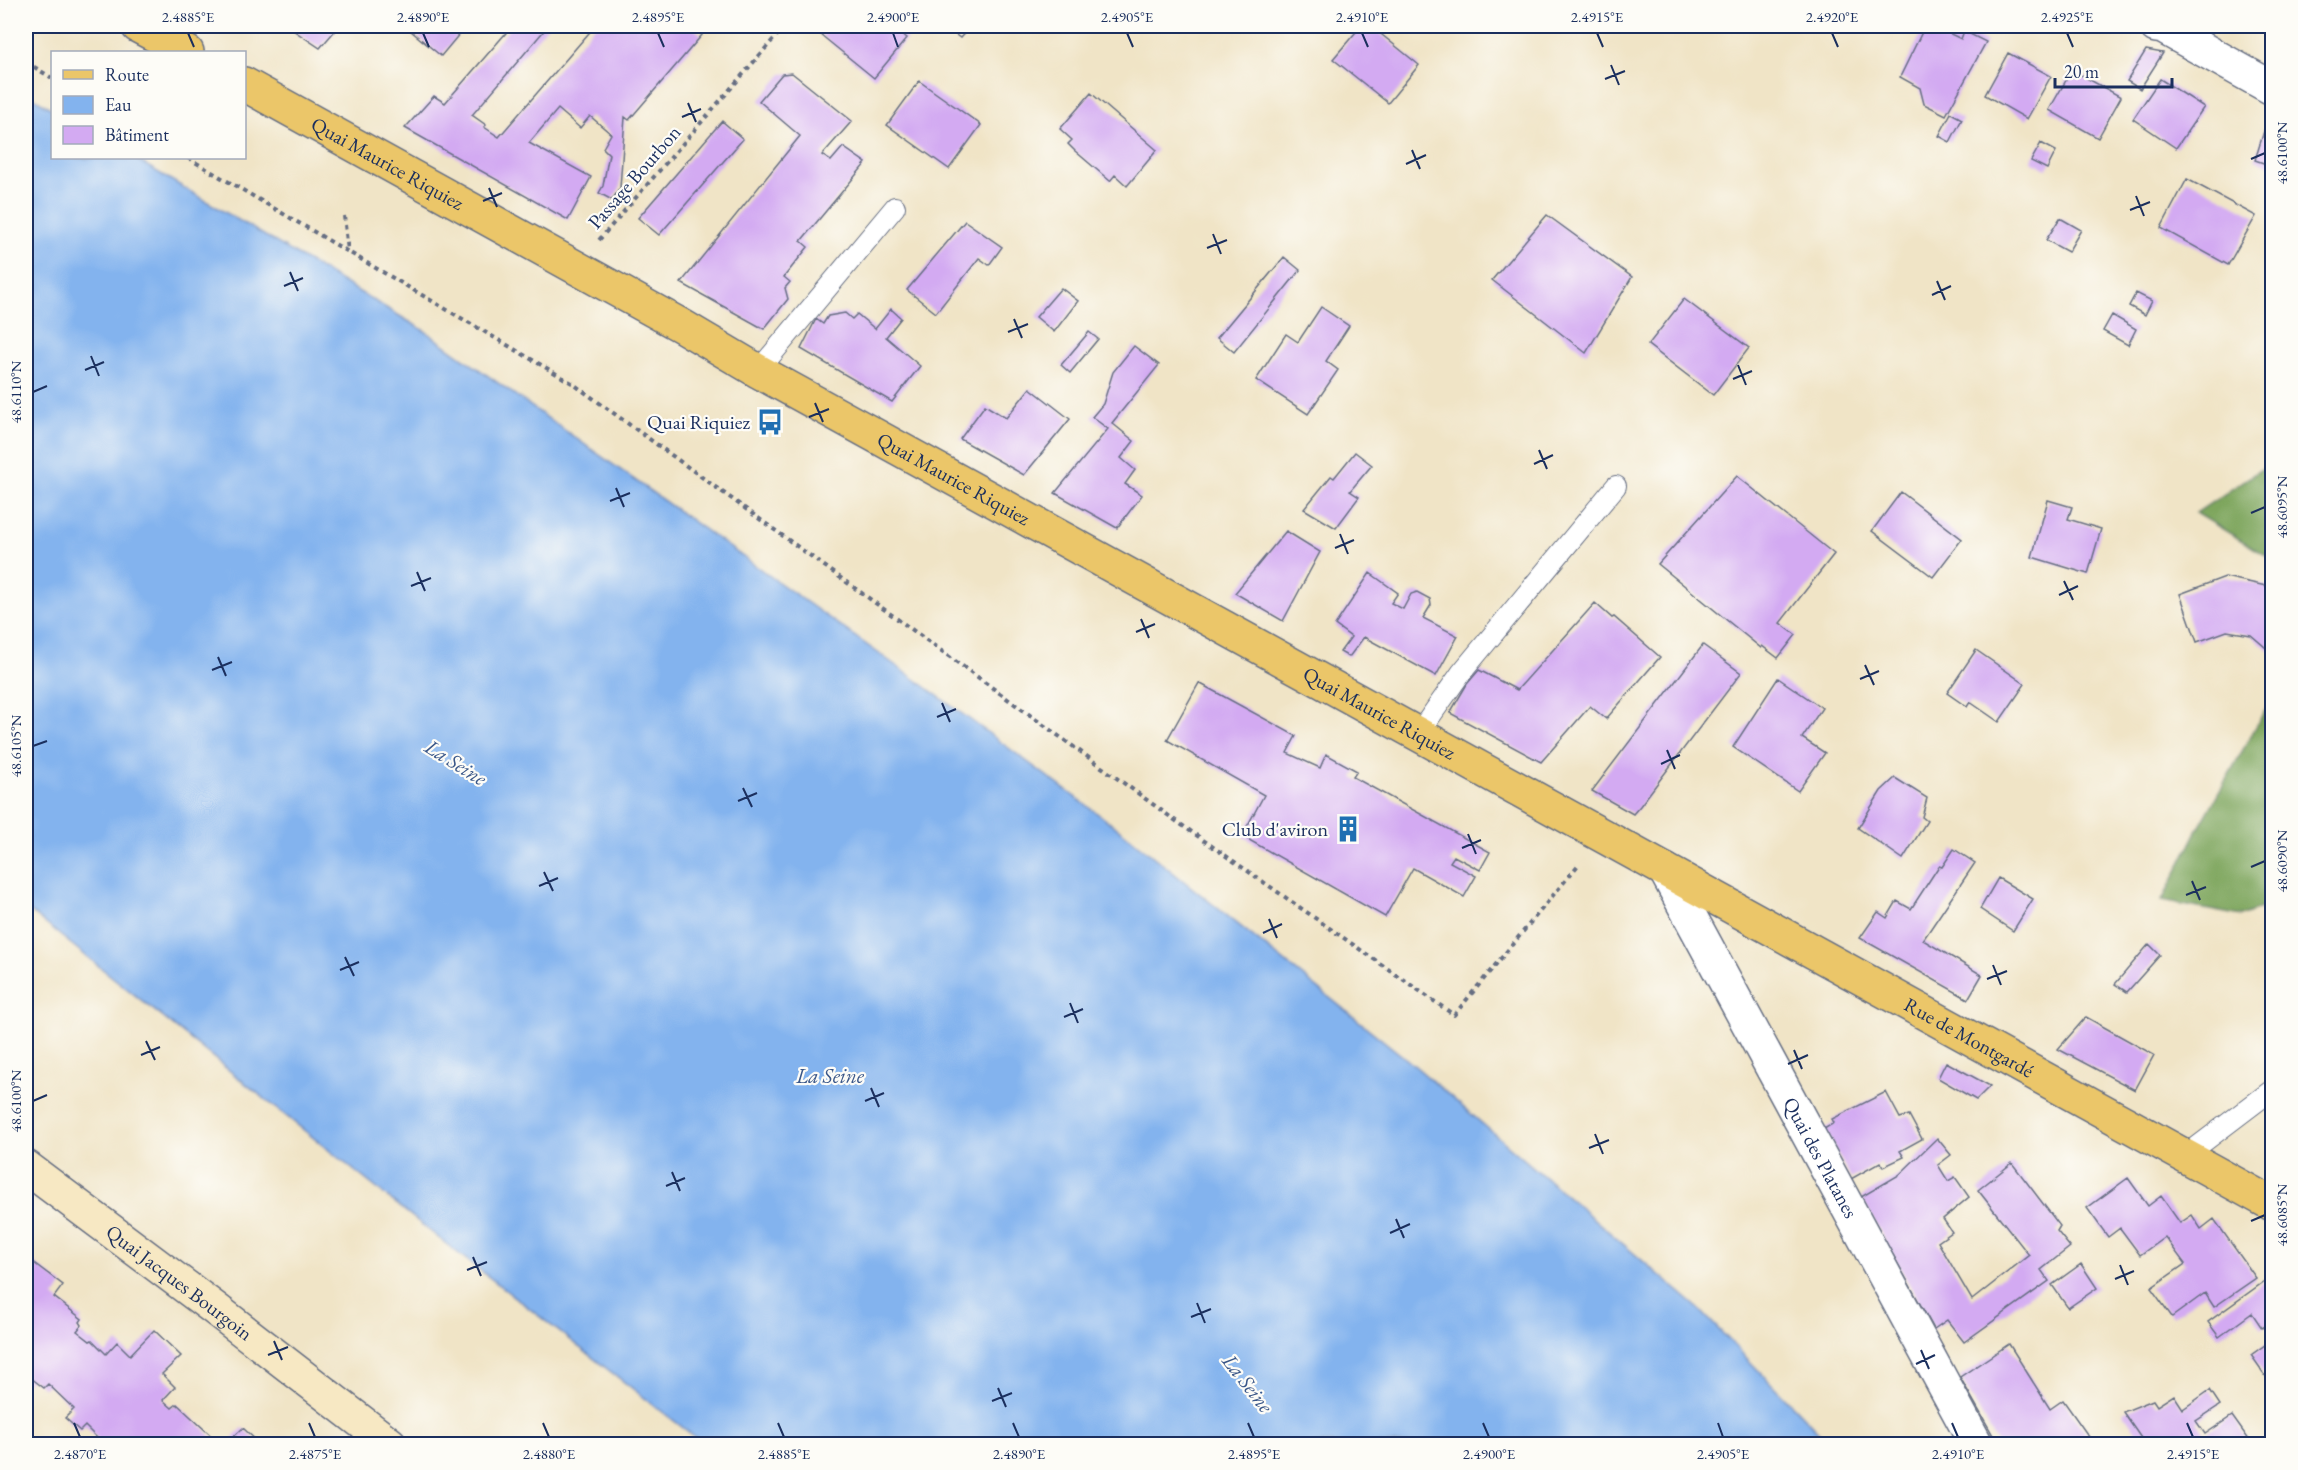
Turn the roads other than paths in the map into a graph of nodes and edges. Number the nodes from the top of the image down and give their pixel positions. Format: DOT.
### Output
graph roads {
  1 [pos="138,26"];
  2 [pos="2156,26"];
  3 [pos="185,51"];
  4 [pos="246,85"];
  5 [pos="2272,88"];
  6 [pos="896,207"];
  7 [pos="758,371"];
  8 [pos="1616,486"];
  9 [pos="1418,734"];
  10 [pos="1665,870"];
  11 [pos="2272,1090"];
  12 [pos="2185,1156"];
  13 [pos="26,1167"];
  14 [pos="2272,1204"];
  15 [pos="390,1444"];
  16 [pos="1976,1444"];
  1 -- 3 [label="main road"];
  2 -- 5 [label="street"];
  4 -- 7 [label="main road, Quai Maurice Riquiez"];
  6 -- 7 [label="lane"];
  7 -- 9 [label="main road, Quai Maurice Riquiez"];
  8 -- 9 [label="lane"];
  9 -- 10 [label="main road, Quai Maurice Riquiez"];
  10 -- 12 [label="main road, Rue de Montgardé"];
  10 -- 16 [label="street, Quai des Platanes"];
  11 -- 12 [label="lane"];
  12 -- 14 [label="main road, Rue de Montgardé"];
  13 -- 15 [label="main road, Quai Jacques Bourgoin"];
}
